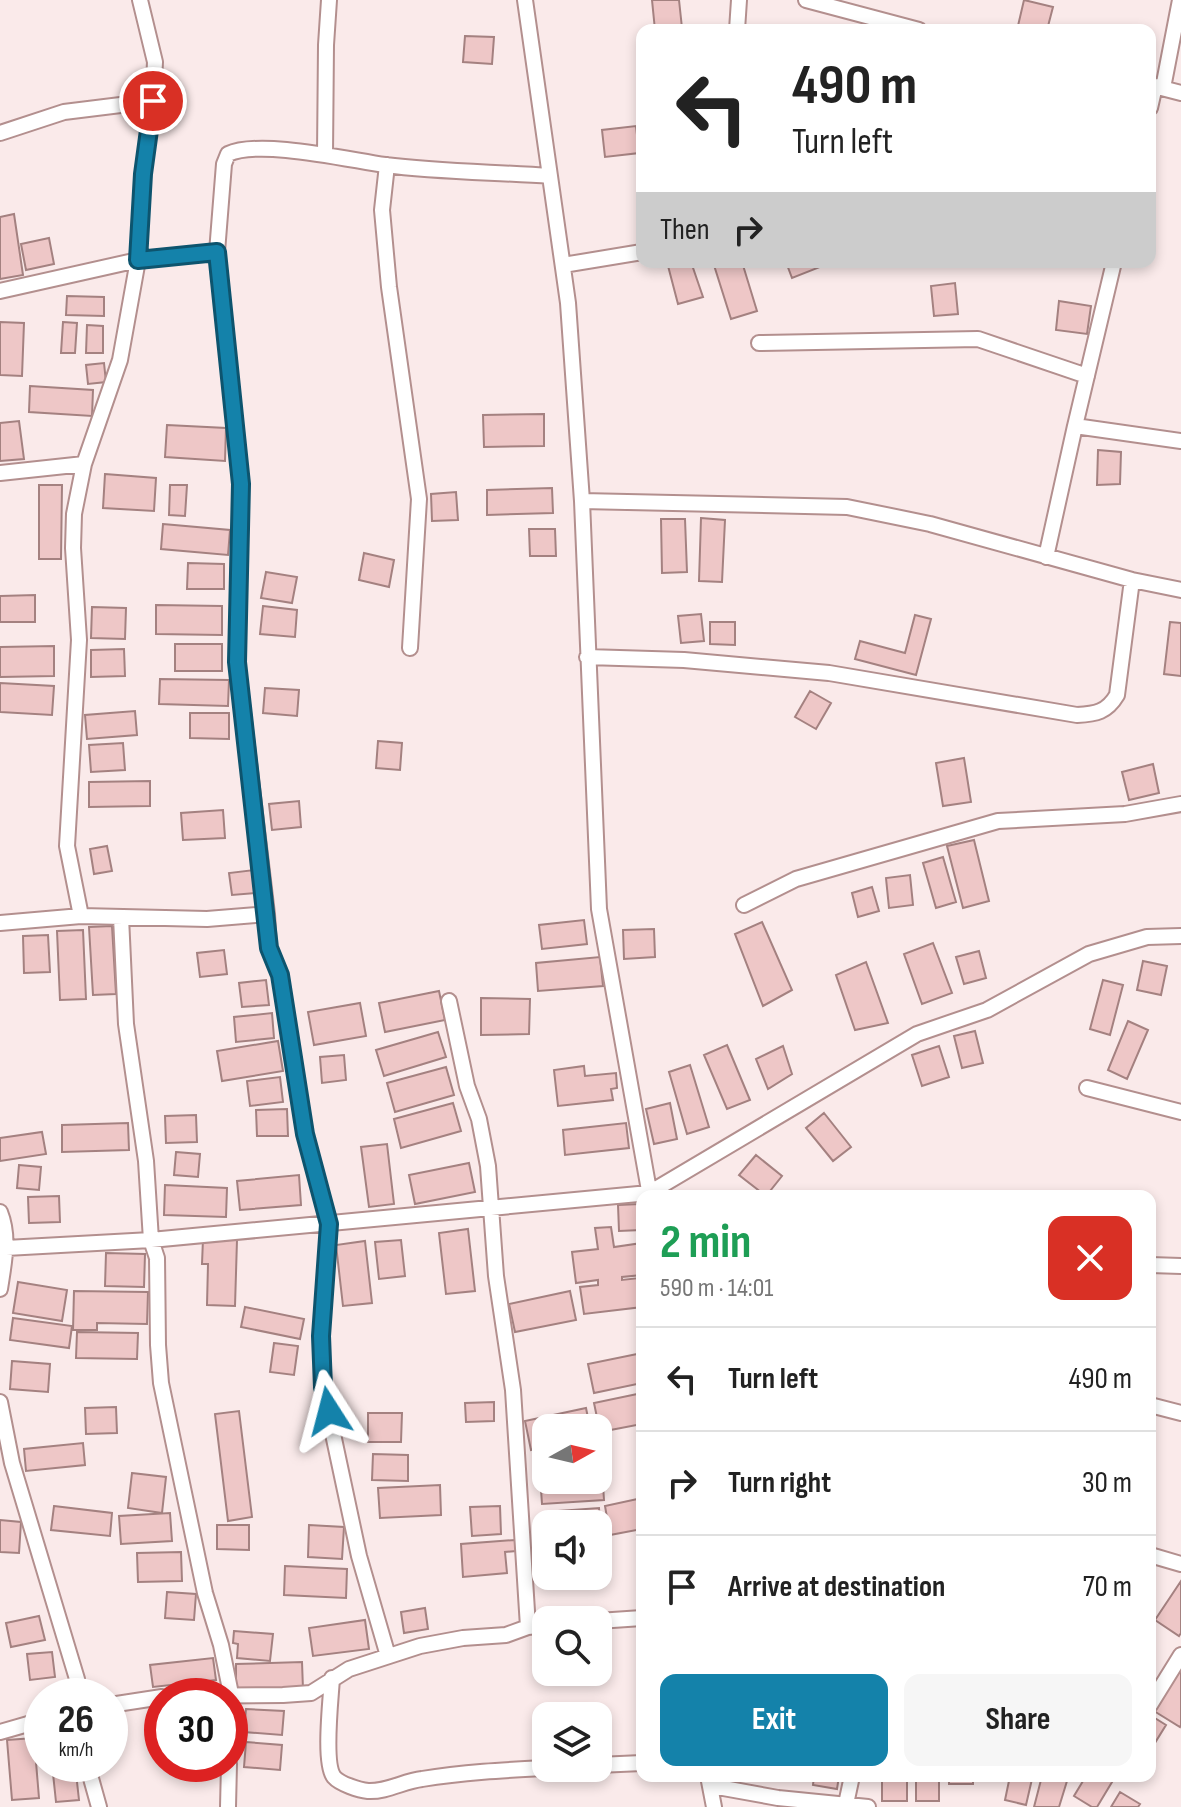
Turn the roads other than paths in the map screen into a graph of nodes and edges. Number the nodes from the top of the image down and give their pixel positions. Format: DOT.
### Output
graph roads {
  1 [pos="140,0"];
  2 [pos="329,0"];
  3 [pos="525,0"];
  4 [pos="739,0"];
  5 [pos="806,0"];
  6 [pos="1180,0"];
  7 [pos="737,24"];
  8 [pos="896,24"];
  9 [pos="1156,86"];
  10 [pos="1181,93"];
  11 [pos="153,101"];
  12 [pos="0,133"];
  13 [pos="325,154"];
  14 [pos="387,165"];
  15 [pos="550,176"];
  16 [pos="217,252"];
  17 [pos="636,253"];
  18 [pos="138,260"];
  19 [pos="563,265"];
  20 [pos="1113,268"];
  21 [pos="0,291"];
  22 [pos="759,343"];
  23 [pos="1087,376"];
  24 [pos="1075,426"];
  25 [pos="1181,441"];
  26 [pos="84,464"];
  27 [pos="0,473"];
  28 [pos="582,501"];
  29 [pos="1046,557"];
  30 [pos="1132,580"];
  31 [pos="1181,590"];
  32 [pos="410,648"];
  33 [pos="587,657"];
  34 [pos="1181,804"];
  35 [pos="744,905"];
  36 [pos="267,914"];
  37 [pos="81,916"];
  38 [pos="121,917"];
  39 [pos="0,923"];
  40 [pos="1181,936"];
  41 [pos="449,1001"];
  42 [pos="1087,1088"];
  43 [pos="1181,1112"];
  44 [pos="649,1190"];
  45 [pos="657,1190"];
  46 [pos="636,1195"];
  47 [pos="491,1208"];
  48 [pos="0,1212"];
  49 [pos="329,1224"];
  50 [pos="151,1240"];
  51 [pos="6,1248"];
  52 [pos="1156,1265"];
  53 [pos="1181,1266"];
  54 [pos="0,1289"];
  55 [pos="0,1402"];
  56 [pos="1156,1407"];
  57 [pos="1181,1413"];
  58 [pos="1156,1557"];
  59 [pos="1181,1564"];
  60 [pos="636,1618"];
  61 [pos="612,1620"];
  62 [pos="528,1627"];
  63 [pos="532,1627"];
  64 [pos="1181,1655"];
  65 [pos="388,1656"];
  66 [pos="77,1678"];
  67 [pos="228,1678"];
  68 [pos="332,1678"];
  69 [pos="248,1694"];
  70 [pos="1156,1695"];
  71 [pos="24,1725"];
  72 [pos="0,1732"];
  73 [pos="636,1763"];
  74 [pos="612,1764"];
  75 [pos="532,1769"];
  76 [pos="92,1782"];
  77 [pos="229,1782"];
  78 [pos="710,1782"];
  79 [pos="713,1782"];
  80 [pos="851,1782"];
  81 [pos="748,1794"];
  82 [pos="846,1804"];
  83 [pos="99,1807"];
  84 [pos="228,1807"];
  85 [pos="714,1807"];
  86 [pos="734,1807"];
  87 [pos="868,1807"];
  1 -- 11 [label="street"];
  2 -- 13 [label="street"];
  3 -- 15 [label="street"];
  4 -- 7 [label="street"];
  5 -- 8 [label="street"];
  6 -- 9 [label="street"];
  9 -- 10 [label="street"];
  11 -- 12 [label="street"];
  11 -- 18 [label="street"];
  13 -- 14 [label="street"];
  13 -- 16 [label="street"];
  14 -- 15 [label="street"];
  14 -- 32 [label="street"];
  15 -- 19 [label="street"];
  16 -- 18 [label="street"];
  16 -- 36 [label="street"];
  17 -- 19 [label="street"];
  18 -- 21 [label="street"];
  18 -- 26 [label="street"];
  19 -- 28 [label="street"];
  20 -- 23 [label="street"];
  22 -- 23 [label="street"];
  23 -- 24 [label="street"];
  24 -- 25 [label="street"];
  24 -- 29 [label="street"];
  26 -- 27 [label="street"];
  26 -- 37 [label="street"];
  28 -- 29 [label="street"];
  28 -- 33 [label="street"];
  29 -- 30 [label="street"];
  30 -- 31 [label="street"];
  30 -- 33 [label="street"];
  33 -- 44 [label="street"];
  34 -- 35 [label="street"];
  36 -- 38 [label="street"];
  36 -- 49 [label="street"];
  37 -- 38 [label="street"];
  37 -- 39 [label="street"];
  38 -- 50 [label="street"];
  40 -- 45 [label="street"];
  41 -- 47 [label="street"];
  42 -- 43 [label="street"];
  46 -- 47 [label="street"];
  47 -- 49 [label="street"];
  47 -- 62 [label="street"];
  48 -- 51 [label="street"];
  49 -- 50 [label="street"];
  49 -- 65 [label="street"];
  50 -- 51 [label="street"];
  50 -- 67 [label="street"];
  51 -- 54 [label="street"];
  52 -- 53 [label="street"];
  55 -- 66 [label="street"];
  56 -- 57 [label="street"];
  58 -- 59 [label="street"];
  60 -- 61 [label="street"];
  62 -- 63 [label="street"];
  62 -- 65 [label="street"];
  64 -- 70 [label="street"];
  65 -- 68 [label="street"];
  68 -- 69 [label="street"];
  68 -- 75 [label="street"];
  71 -- 72 [label="street"];
  73 -- 74 [label="street"];
  76 -- 83 [label="street"];
  77 -- 84 [label="street"];
  78 -- 85 [label="street"];
  79 -- 81 [label="street"];
  80 -- 82 [label="street"];
  81 -- 82 [label="street"];
  81 -- 86 [label="street"];
  82 -- 87 [label="street"];
}
